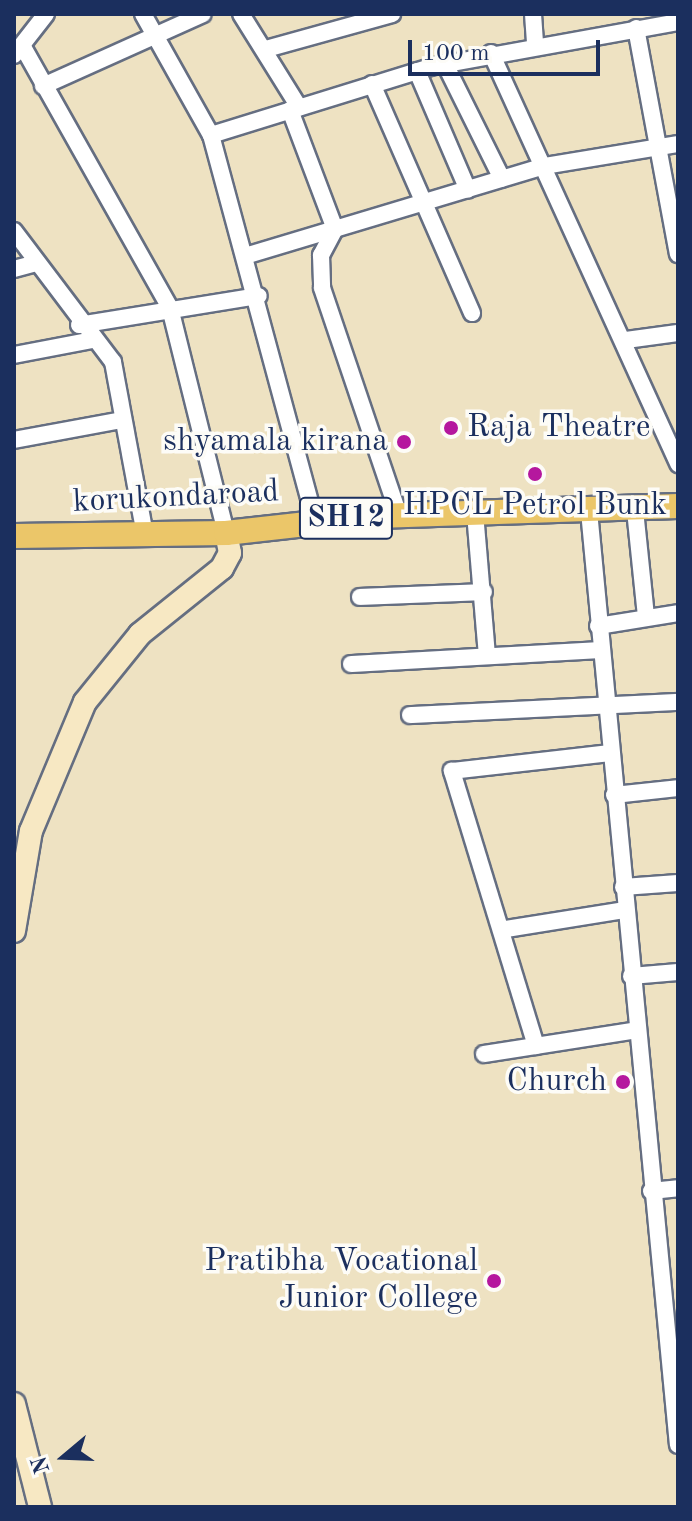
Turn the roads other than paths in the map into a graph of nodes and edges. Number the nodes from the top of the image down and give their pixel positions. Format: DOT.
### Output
graph roads {
  1 [pos="27,14"];
  2 [pos="46,14"];
  3 [pos="143,14"];
  4 [pos="203,14"];
  5 [pos="241,14"];
  6 [pos="392,14"];
  7 [pos="533,14"];
  8 [pos="678,22"];
  9 [pos="636,28"];
  10 [pos="158,37"];
  11 [pos="22,45"];
  12 [pos="535,45"];
  13 [pos="266,49"];
  14 [pos="491,53"];
  15 [pos="445,64"];
  16 [pos="417,71"];
  17 [pos="372,84"];
  18 [pos="43,86"];
  19 [pos="294,108"];
  20 [pos="211,135"];
  21 [pos="670,145"];
  22 [pos="544,166"];
  23 [pos="502,179"];
  24 [pos="468,190"];
  25 [pos="424,202"];
  26 [pos="335,229"];
  27 [pos="14,231"];
  28 [pos="678,254"];
  29 [pos="248,255"];
  30 [pos="37,263"];
  31 [pos="14,269"];
  32 [pos="259,296"];
  33 [pos="170,308"];
  34 [pos="472,313"];
  35 [pos="79,325"];
  36 [pos="678,333"];
  37 [pos="93,340"];
  38 [pos="626,340"];
  39 [pos="14,355"];
  40 [pos="122,420"];
  41 [pos="14,440"];
  42 [pos="678,464"];
  43 [pos="678,506"];
  44 [pos="635,510"];
  45 [pos="589,511"];
  46 [pos="475,513"];
  47 [pos="399,516"];
  48 [pos="315,520"];
  49 [pos="226,533"];
  50 [pos="145,534"];
  51 [pos="14,536"];
  52 [pos="484,592"];
  53 [pos="360,597"];
  54 [pos="678,613"];
  55 [pos="646,616"];
  56 [pos="598,626"];
  57 [pos="602,650"];
  58 [pos="487,655"];
  59 [pos="351,664"];
  60 [pos="678,702"];
  61 [pos="607,708"];
  62 [pos="410,715"];
  63 [pos="611,753"];
  64 [pos="678,788"];
  65 [pos="614,795"];
  66 [pos="678,883"];
  67 [pos="623,887"];
  68 [pos="625,910"];
  69 [pos="506,929"];
  70 [pos="14,931"];
  71 [pos="678,972"];
  72 [pos="631,976"];
  73 [pos="637,1030"];
  74 [pos="536,1046"];
  75 [pos="484,1054"];
  76 [pos="678,1188"];
  77 [pos="651,1191"];
  78 [pos="678,1276"];
  79 [pos="660,1278"];
  80 [pos="14,1404"];
  81 [pos="678,1445"];
  82 [pos="40,1507"];
  1 -- 11 [label="street"];
  2 -- 11 [label="street"];
  3 -- 10 [label="street"];
  4 -- 10 [label="street"];
  5 -- 13 [label="street"];
  6 -- 13 [label="street"];
  7 -- 12 [label="street"];
  8 -- 9 [label="street"];
  9 -- 12 [label="street"];
  9 -- 21 [label="street"];
  10 -- 18 [label="street"];
  10 -- 20 [label="street"];
  11 -- 18 [label="street"];
  12 -- 14 [label="street"];
  13 -- 19 [label="street"];
  14 -- 15 [label="street"];
  14 -- 22 [label="street"];
  15 -- 16 [label="street"];
  15 -- 23 [label="street"];
  16 -- 17 [label="street"];
  16 -- 24 [label="street"];
  17 -- 19 [label="street"];
  17 -- 25 [label="street"];
  18 -- 33 [label="street"];
  19 -- 20 [label="street"];
  19 -- 26 [label="street"];
  20 -- 29 [label="street"];
  21 -- 22 [label="street"];
  21 -- 28 [label="street"];
  22 -- 23 [label="street"];
  22 -- 38 [label="street"];
  23 -- 24 [label="street"];
  24 -- 25 [label="street"];
  25 -- 26 [label="street"];
  25 -- 34 [label="street"];
  26 -- 29 [label="street"];
  26 -- 47 [label="street"];
  27 -- 30 [label="street"];
  29 -- 32 [label="street"];
  30 -- 31 [label="street"];
  30 -- 35 [label="street"];
  32 -- 33 [label="street"];
  32 -- 48 [label="street"];
  33 -- 35 [label="street"];
  33 -- 49 [label="street"];
  35 -- 37 [label="street"];
  36 -- 38 [label="street"];
  37 -- 39 [label="street"];
  37 -- 40 [label="street"];
  38 -- 42 [label="street"];
  40 -- 41 [label="street"];
  40 -- 50 [label="street"];
  43 -- 44 [label="main road, korukondaroad / SH12"];
  44 -- 45 [label="main road, korukondaroad / SH12"];
  44 -- 55 [label="street"];
  45 -- 46 [label="main road, korukondaroad / SH12"];
  45 -- 56 [label="street"];
  46 -- 47 [label="main road, korukondaroad / SH12"];
  46 -- 52 [label="street"];
  47 -- 48 [label="main road, korukondaroad / SH12"];
  48 -- 49 [label="main road, korukondaroad / SH12"];
  49 -- 50 [label="main road, korukondaroad / SH12"];
  49 -- 70 [label="main road"];
  50 -- 51 [label="main road, korukondaroad / SH12"];
  52 -- 53 [label="street"];
  52 -- 58 [label="street"];
  54 -- 55 [label="street"];
  55 -- 56 [label="street"];
  56 -- 57 [label="street"];
  57 -- 58 [label="street"];
  57 -- 61 [label="street"];
  58 -- 59 [label="street"];
  60 -- 61 [label="street"];
  61 -- 62 [label="street"];
  61 -- 63 [label="street"];
  63 -- 65 [label="street"];
  63 -- 69 [label="street"];
  64 -- 65 [label="street"];
  65 -- 67 [label="street"];
  66 -- 67 [label="street"];
  67 -- 68 [label="street"];
  68 -- 69 [label="street"];
  68 -- 72 [label="street"];
  69 -- 74 [label="street"];
  71 -- 72 [label="street"];
  72 -- 73 [label="street"];
  73 -- 74 [label="street"];
  73 -- 77 [label="street"];
  74 -- 75 [label="street"];
  76 -- 77 [label="street"];
  77 -- 79 [label="street"];
  78 -- 79 [label="street"];
  79 -- 81 [label="street"];
  80 -- 82 [label="main road"];
}
